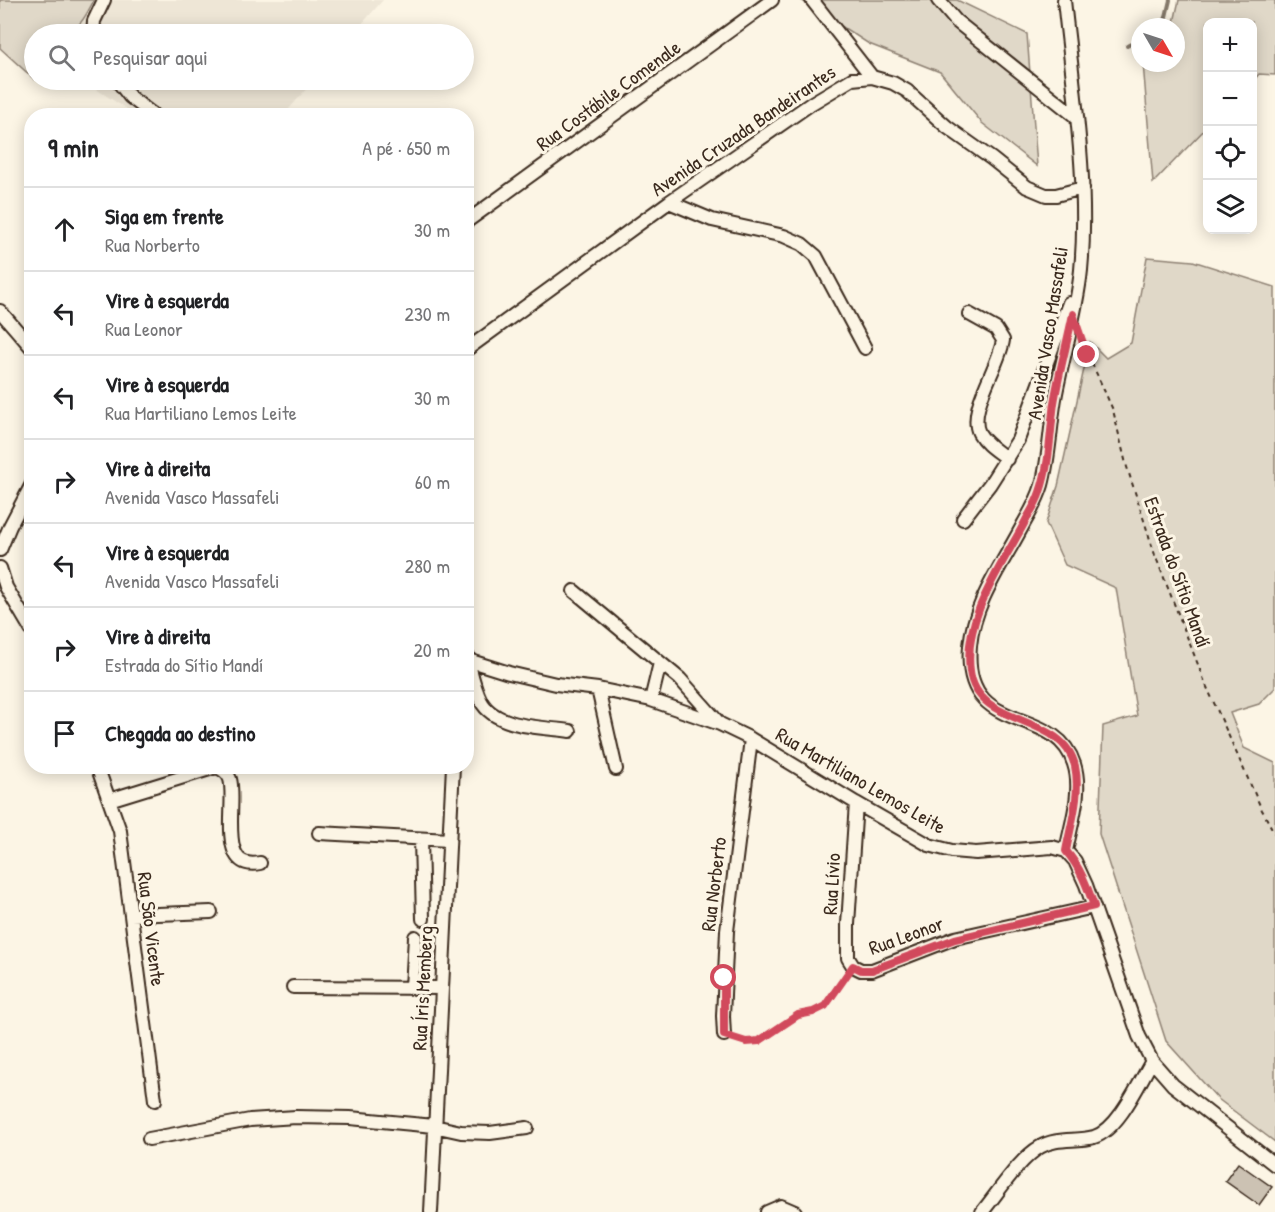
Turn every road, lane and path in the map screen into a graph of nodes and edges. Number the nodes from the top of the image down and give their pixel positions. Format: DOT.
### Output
graph roads {
  1 [pos="104,0"];
  2 [pos="772,0"];
  3 [pos="812,0"];
  4 [pos="938,0"];
  5 [pos="1064,0"];
  6 [pos="94,24"];
  7 [pos="872,77"];
  8 [pos="125,90"];
  9 [pos="144,108"];
  10 [pos="1075,116"];
  11 [pos="1083,188"];
  12 [pos="669,202"];
  13 [pos="474,216"];
  14 [pos="1081,270"];
  15 [pos="0,311"];
  16 [pos="969,314"];
  17 [pos="1080,334"];
  18 [pos="24,339"];
  19 [pos="474,344"];
  20 [pos="865,348"];
  21 [pos="1007,459"];
  22 [pos="24,499"];
  23 [pos="963,519"];
  24 [pos="0,550"];
  25 [pos="0,568"];
  26 [pos="574,591"];
  27 [pos="24,617"];
  28 [pos="474,662"];
  29 [pos="660,663"];
  30 [pos="474,680"];
  31 [pos="598,689"];
  32 [pos="651,699"];
  33 [pos="720,724"];
  34 [pos="570,731"];
  35 [pos="751,739"];
  36 [pos="616,769"];
  37 [pos="100,774"];
  38 [pos="193,774"];
  39 [pos="226,774"];
  40 [pos="453,774"];
  41 [pos="109,800"];
  42 [pos="856,803"];
  43 [pos="319,833"];
  44 [pos="1275,834"];
  45 [pos="421,839"];
  46 [pos="449,840"];
  47 [pos="1066,851"];
  48 [pos="260,862"];
  49 [pos="1094,906"];
  50 [pos="211,912"];
  51 [pos="131,915"];
  52 [pos="423,919"];
  53 [pos="415,937"];
  54 [pos="853,966"];
  55 [pos="293,987"];
  56 [pos="412,987"];
  57 [pos="442,988"];
  58 [pos="724,1035"];
  59 [pos="1152,1061"];
  60 [pos="155,1100"];
  61 [pos="434,1126"];
  62 [pos="526,1128"];
  63 [pos="149,1139"];
  64 [pos="1275,1165"];
  65 [pos="430,1212"];
  66 [pos="768,1212"];
  67 [pos="795,1212"];
  68 [pos="982,1212"];
  1 -- 6 [label="street"];
  2 -- 13 [label="street, Rua Costábile Comenale"];
  3 -- 7 [label="street"];
  4 -- 10 [label="street"];
  5 -- 10 [label="street, Avenida Vasco Massafeli"];
  7 -- 11 [label="street"];
  7 -- 12 [label="street, Avenida Cruzada Bandeirantes"];
  8 -- 9 [label="street"];
  10 -- 11 [label="street, Avenida Vasco Massafeli"];
  11 -- 14 [label="street, Avenida Vasco Massafeli"];
  12 -- 19 [label="street, Avenida Cruzada Bandeirantes"];
  12 -- 20 [label="street"];
  14 -- 21 [label="street"];
  14 -- 47 [label="street, Avenida Vasco Massafeli"];
  15 -- 18 [label="street"];
  16 -- 21 [label="street"];
  17 -- 44 [label="path, Estrada do Sítio Mandí"];
  21 -- 23 [label="street"];
  22 -- 24 [label="street"];
  25 -- 27 [label="street"];
  26 -- 29 [label="street, Rua Martiliano Lemos Leite"];
  28 -- 31 [label="street, Rua Martiliano Lemos Leite"];
  29 -- 32 [label="street"];
  29 -- 33 [label="street, Rua Martiliano Lemos Leite"];
  30 -- 34 [label="street"];
  31 -- 32 [label="street, Rua Martiliano Lemos Leite"];
  31 -- 36 [label="street"];
  32 -- 33 [label="street, Rua Martiliano Lemos Leite"];
  33 -- 35 [label="street, Rua Martiliano Lemos Leite"];
  35 -- 42 [label="street, Rua Martiliano Lemos Leite"];
  35 -- 58 [label="street, Rua Norberto"];
  37 -- 41 [label="street, Rua São Vicente"];
  38 -- 41 [label="street"];
  39 -- 48 [label="street"];
  40 -- 46 [label="street, Rua Íris Memberg"];
  41 -- 51 [label="street, Rua São Vicente"];
  42 -- 47 [label="street, Rua Martiliano Lemos Leite"];
  42 -- 54 [label="street, Rua Lívio"];
  43 -- 45 [label="street"];
  45 -- 46 [label="street"];
  45 -- 52 [label="street"];
  46 -- 57 [label="street, Rua Íris Memberg"];
  47 -- 49 [label="street"];
  49 -- 54 [label="street, Rua Leonor"];
  49 -- 59 [label="street"];
  50 -- 51 [label="street"];
  51 -- 60 [label="street, Rua São Vicente"];
  53 -- 56 [label="street"];
  54 -- 58 [label="path, Rua Leonor"];
  55 -- 56 [label="street"];
  56 -- 57 [label="street"];
  57 -- 61 [label="street, Rua Íris Memberg"];
  59 -- 64 [label="street"];
  59 -- 68 [label="street"];
  61 -- 62 [label="street"];
  61 -- 63 [label="street"];
  61 -- 65 [label="street, Rua Íris Memberg"];
  66 -- 67 [label="street"];
}
